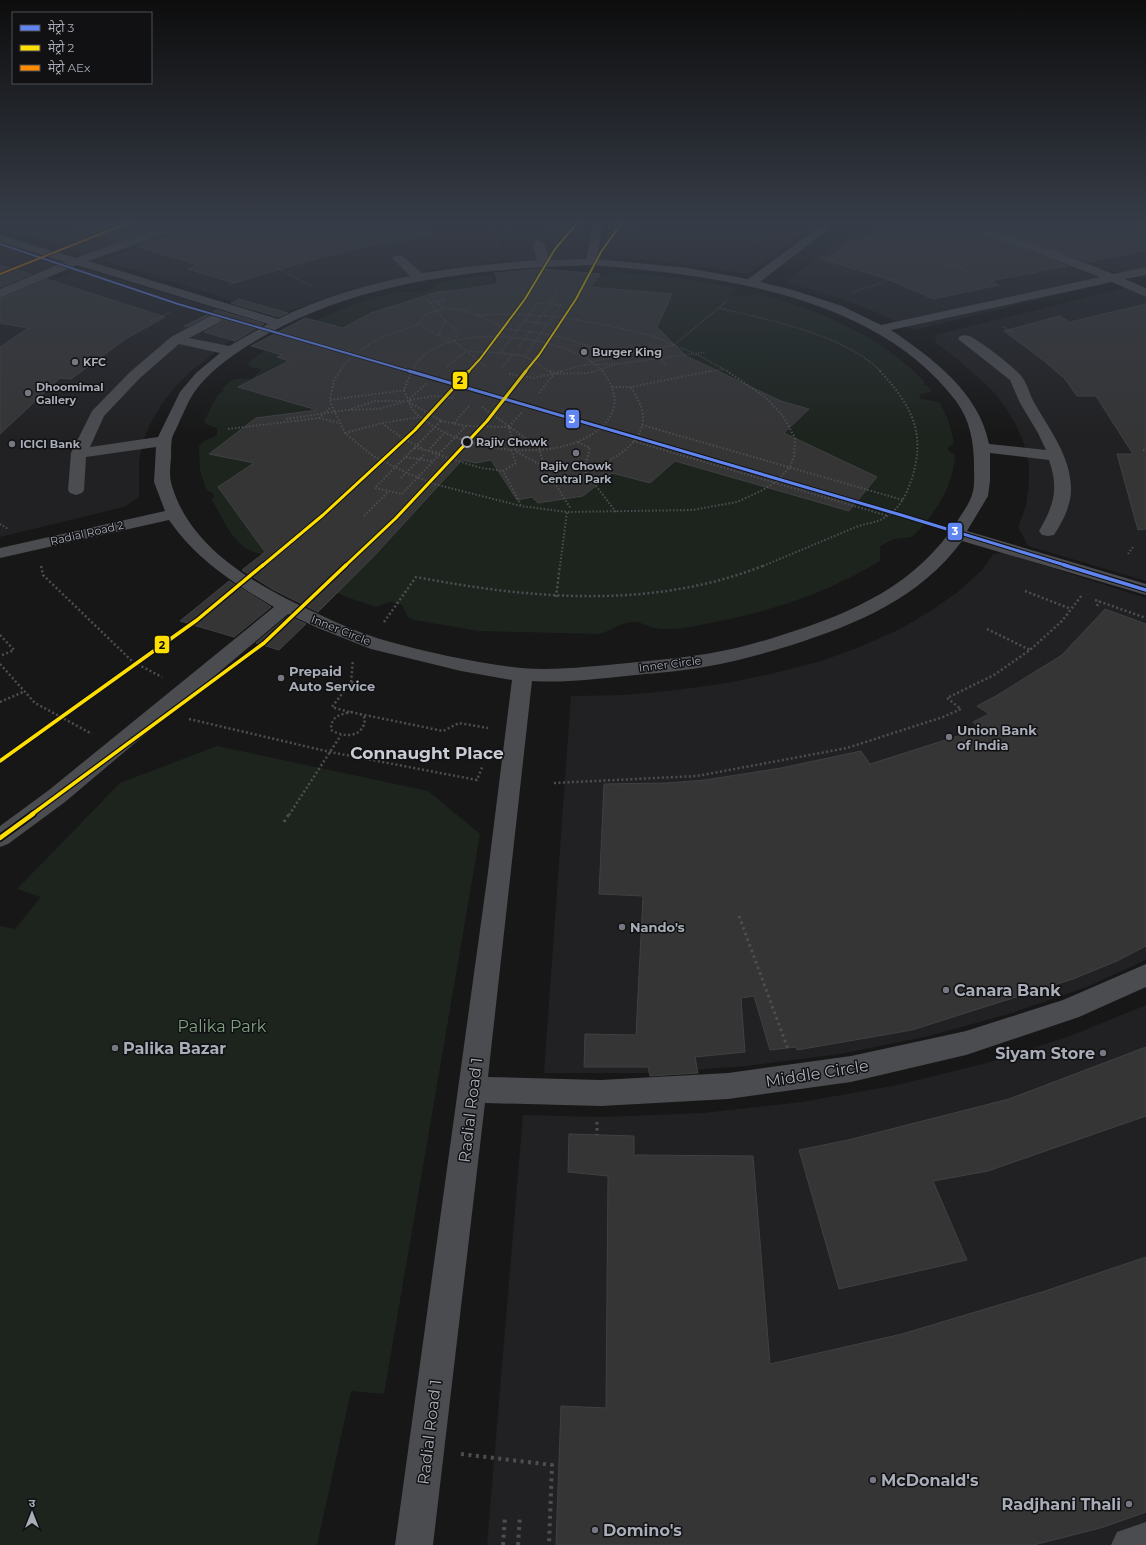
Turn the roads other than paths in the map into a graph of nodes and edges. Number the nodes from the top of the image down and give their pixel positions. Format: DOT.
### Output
graph roads {
  1 [pos="181,293"];
  2 [pos="359,293"];
  3 [pos="788,293"];
  4 [pos="1044,293"];
  5 [pos="215,319"];
  6 [pos="278,323"];
  7 [pos="879,329"];
  8 [pos="965,339"];
  9 [pos="176,340"];
  10 [pos="232,351"];
  11 [pos="162,441"];
  12 [pos="983,448"];
  13 [pos="79,453"];
  14 [pos="1056,456"];
  15 [pos="76,490"];
  16 [pos="174,514"];
  17 [pos="1048,531"];
  18 [pos="958,534"];
  19 [pos="0,553"];
  20 [pos="1146,590"];
  21 [pos="286,607"];
  22 [pos="523,675"];
  23 [pos="0,838"];
  24 [pos="1146,975"];
  25 [pos="473,1090"];
  26 [pos="1146,1541"];
  27 [pos="414,1545"];
  28 [pos="1130,1545"];
  1 -- 6 [label="street"];
  2 -- 6 [label="street, Inner Circle"];
  3 -- 7 [label="street, Inner Circle"];
  4 -- 7 [label="street"];
  5 -- 9 [label="street"];
  6 -- 10 [label="street, Inner Circle"];
  7 -- 12 [label="street, Inner Circle"];
  8 -- 14 [label="street"];
  9 -- 10 [label="street"];
  9 -- 13 [label="street"];
  10 -- 11 [label="street, Inner Circle"];
  11 -- 13 [label="street"];
  11 -- 16 [label="street, Inner Circle"];
  12 -- 14 [label="street"];
  12 -- 18 [label="street, Inner Circle"];
  13 -- 15 [label="street"];
  14 -- 17 [label="street"];
  16 -- 19 [label="street, Radial Road 2"];
  16 -- 21 [label="street, Inner Circle"];
  18 -- 20 [label="street"];
  18 -- 22 [label="street, Inner Circle"];
  21 -- 22 [label="street, Inner Circle"];
  21 -- 23 [label="street"];
  22 -- 25 [label="street, Radial Road 1"];
  24 -- 25 [label="street, Middle Circle"];
  25 -- 27 [label="street, Radial Road 1"];
  26 -- 28 [label="street"];
}
